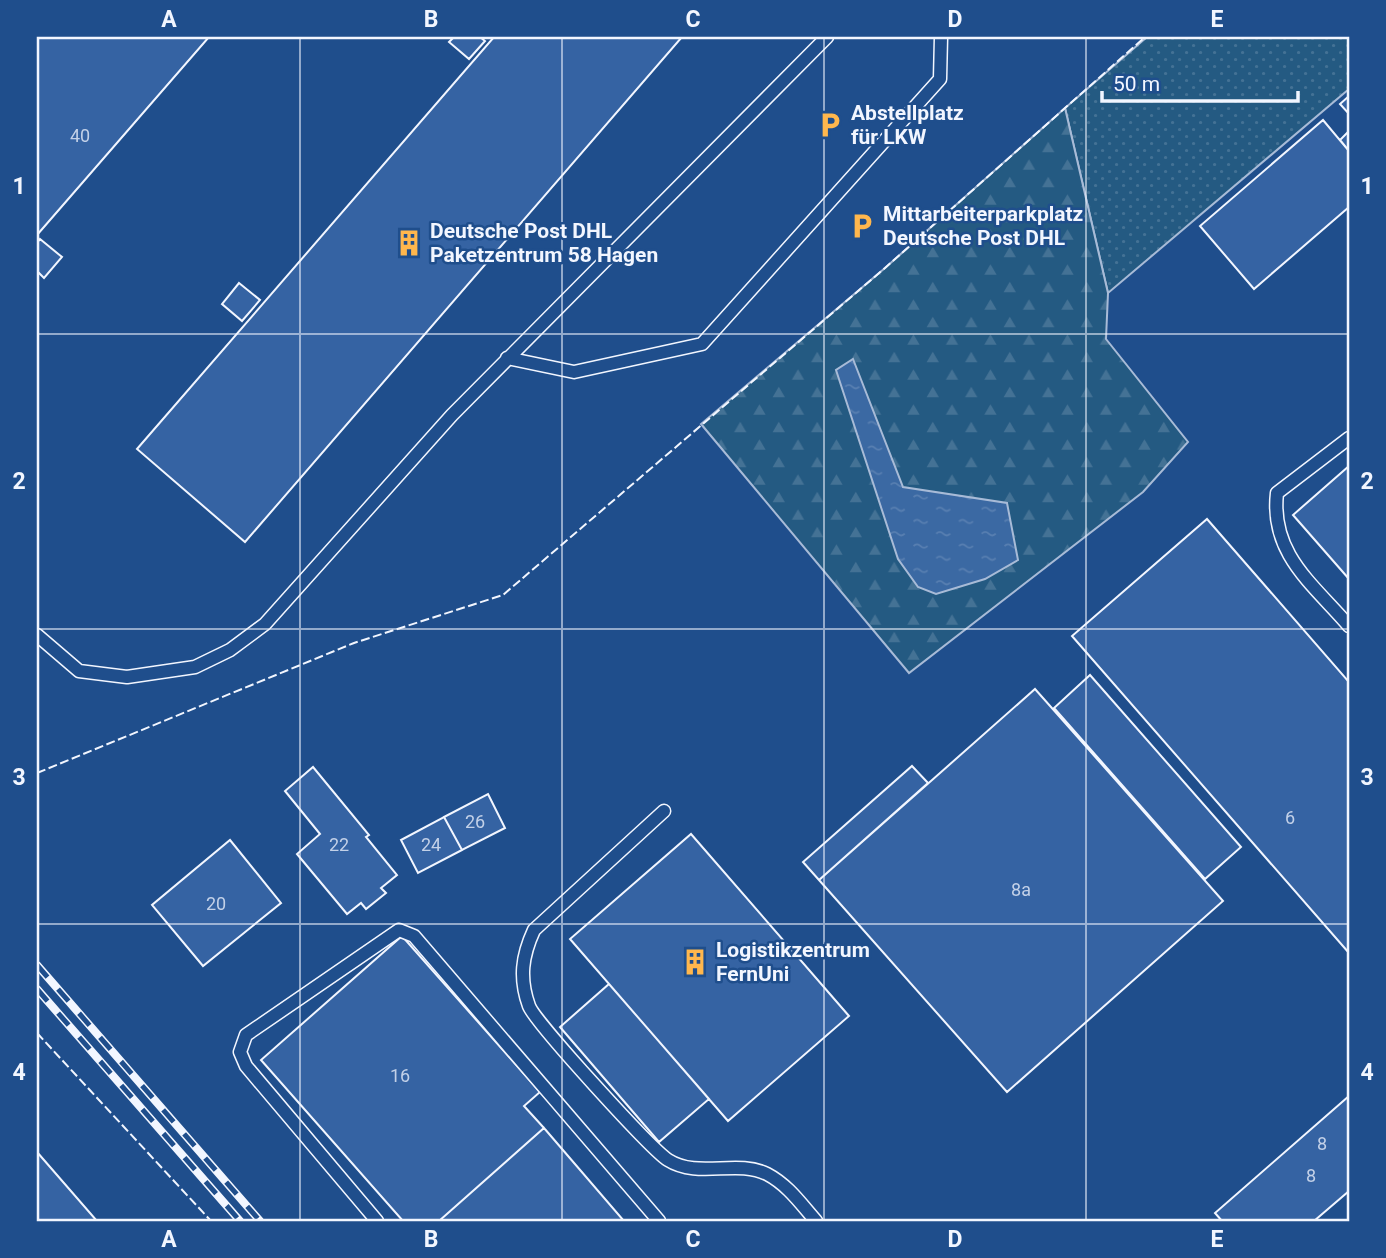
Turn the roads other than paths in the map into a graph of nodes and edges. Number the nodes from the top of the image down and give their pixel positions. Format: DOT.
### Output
graph roads {
  1 [pos="827,37"];
  2 [pos="941,37"];
  3 [pos="507,358"];
  4 [pos="1349,438"];
  5 [pos="1349,626"];
  6 [pos="37,635"];
  7 [pos="664,811"];
  8 [pos="377,1221"];
  9 [pos="659,1221"];
  10 [pos="816,1221"];
  1 -- 3 [label="lane"];
  2 -- 3 [label="lane"];
  3 -- 6 [label="lane"];
  4 -- 5 [label="lane"];
  7 -- 10 [label="lane"];
  8 -- 9 [label="lane"];
}
